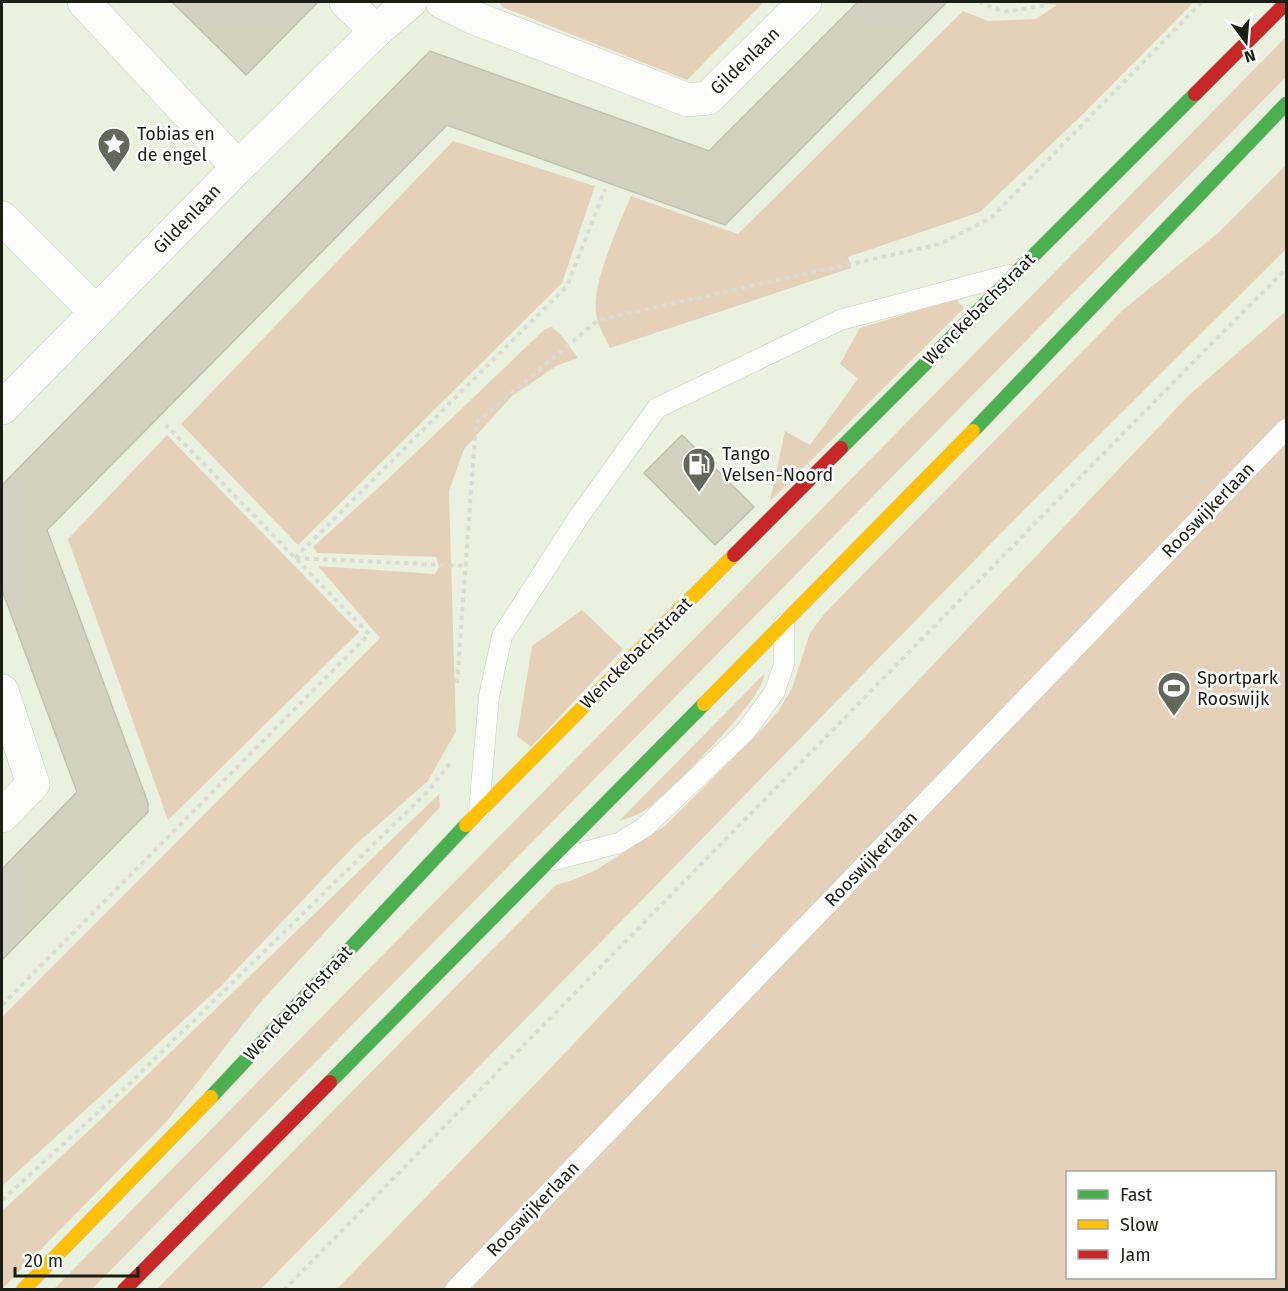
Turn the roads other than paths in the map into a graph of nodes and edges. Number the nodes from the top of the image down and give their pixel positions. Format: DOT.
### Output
graph roads {
  1 [pos="84,2"];
  2 [pos="346,2"];
  3 [pos="410,2"];
  4 [pos="442,2"];
  5 [pos="805,2"];
  6 [pos="1287,3"];
  7 [pos="376,32"];
  8 [pos="1287,104"];
  9 [pos="238,167"];
  10 [pos="2,218"];
  11 [pos="1015,274"];
  12 [pos="95,311"];
  13 [pos="2,408"];
  14 [pos="1287,429"];
  15 [pos="784,624"];
  16 [pos="2,691"];
  17 [pos="479,811"];
  18 [pos="2,816"];
  19 [pos="548,862"];
  20 [pos="23,1290"];
  21 [pos="124,1290"];
  22 [pos="455,1290"];
  1 -- 9 [label="street"];
  2 -- 7 [label="street"];
  3 -- 7 [label="street, Gildenlaan"];
  4 -- 5 [label="street, Gildenlaan"];
  6 -- 11 [label="street, Wenckebachstraat"];
  7 -- 9 [label="street, Gildenlaan"];
  8 -- 15 [label="street"];
  9 -- 12 [label="street, Gildenlaan"];
  10 -- 12 [label="street"];
  11 -- 17 [label="street, Wenckebachstraat"];
  11 -- 17 [label="lane"];
  12 -- 13 [label="street, Gildenlaan"];
  14 -- 22 [label="lane, Rooswijkerlaan"];
  15 -- 19 [label="street"];
  15 -- 19 [label="lane"];
  16 -- 18 [label="street"];
  17 -- 20 [label="street, Wenckebachstraat"];
  19 -- 21 [label="street"];
}
